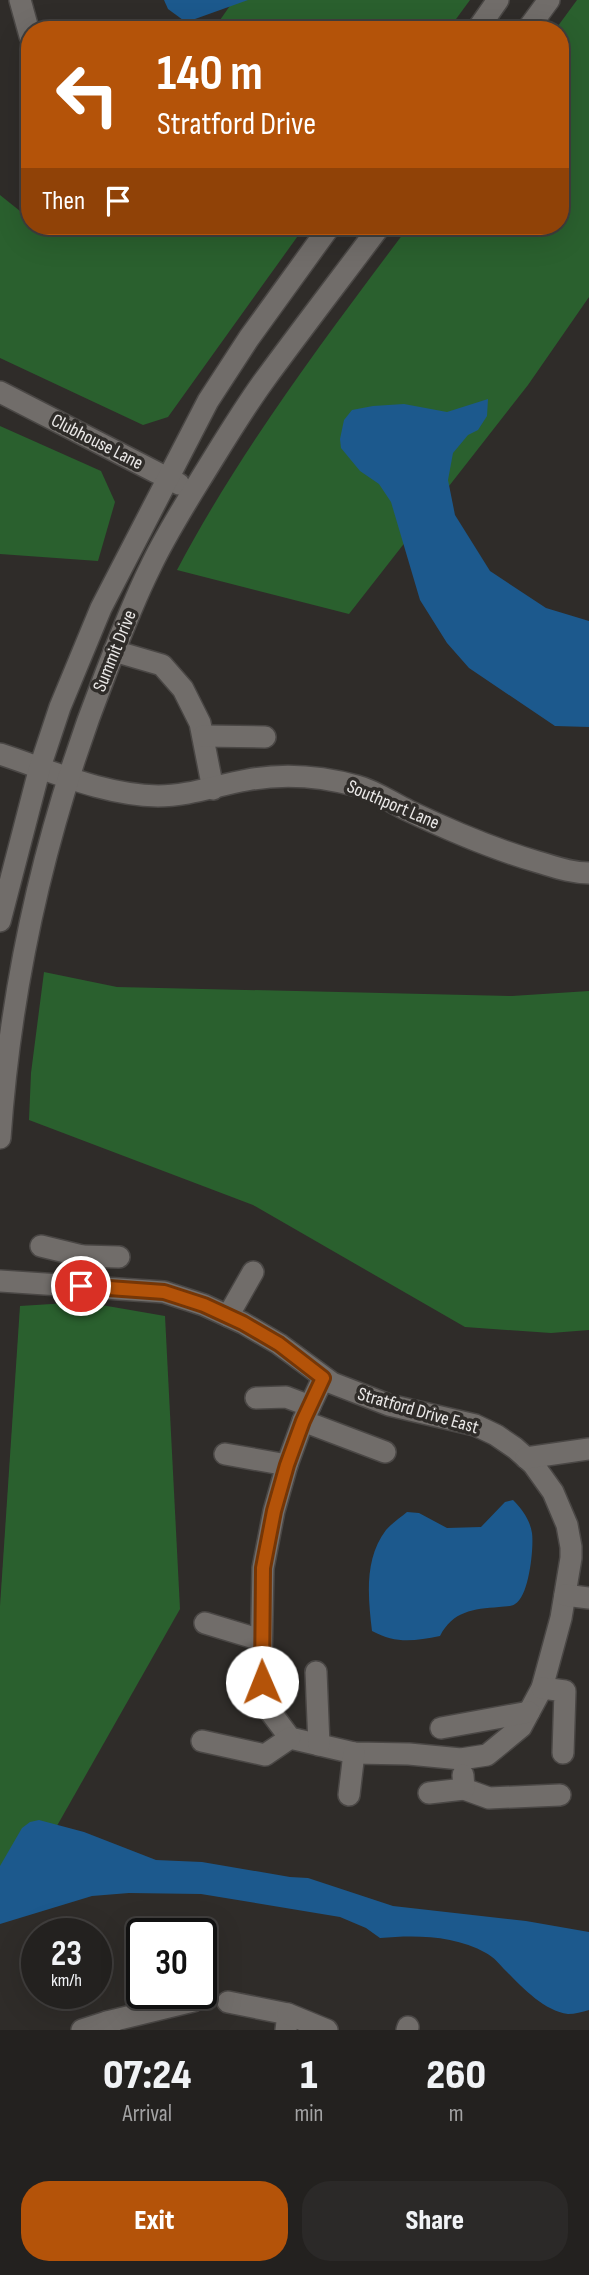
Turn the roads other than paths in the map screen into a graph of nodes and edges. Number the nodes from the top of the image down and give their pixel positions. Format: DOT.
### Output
graph roads {
  1 [pos="20,0"];
  2 [pos="498,0"];
  3 [pos="549,0"];
  4 [pos="26,21"];
  5 [pos="483,21"];
  6 [pos="534,21"];
  7 [pos="323,235"];
  8 [pos="373,235"];
  9 [pos="0,392"];
  10 [pos="167,478"];
  11 [pos="193,492"];
  12 [pos="114,651"];
  13 [pos="203,736"];
  14 [pos="265,737"];
  15 [pos="0,754"];
  16 [pos="40,767"];
  17 [pos="68,777"];
  18 [pos="213,789"];
  19 [pos="589,873"];
  20 [pos="0,921"];
  21 [pos="0,1138"];
  22 [pos="41,1246"];
  23 [pos="82,1256"];
  24 [pos="119,1257"];
  25 [pos="253,1272"];
  26 [pos="0,1281"];
  27 [pos="81,1286"];
  28 [pos="228,1316"];
  29 [pos="323,1378"];
  30 [pos="256,1398"];
  31 [pos="307,1413"];
  32 [pos="589,1449"];
  33 [pos="385,1452"];
  34 [pos="225,1454"];
  35 [pos="526,1458"];
  36 [pos="287,1465"];
  37 [pos="565,1595"];
  38 [pos="589,1598"];
  39 [pos="205,1623"];
  40 [pos="261,1640"];
  41 [pos="316,1672"];
  42 [pos="542,1688"];
  43 [pos="529,1712"];
  44 [pos="441,1728"];
  45 [pos="290,1738"];
  46 [pos="202,1741"];
  47 [pos="319,1745"];
  48 [pos="354,1753"];
  49 [pos="563,1753"];
  50 [pos="461,1759"];
  51 [pos="464,1789"];
  52 [pos="429,1793"];
  53 [pos="349,1795"];
  54 [pos="560,1795"];
  55 [pos="228,2002"];
  56 [pos="167,2009"];
  57 [pos="287,2022"];
  58 [pos="109,2026"];
  59 [pos="82,2030"];
  60 [pos="327,2030"];
  1 -- 4 [label="street"];
  2 -- 5 [label="street"];
  3 -- 6 [label="street"];
  7 -- 10 [label="street, Summit Drive"];
  8 -- 11 [label="street, Summit Drive"];
  9 -- 10 [label="street, Clubhouse Lane"];
  10 -- 11 [label="street, Clubhouse Lane"];
  10 -- 16 [label="street, Summit Drive"];
  11 -- 12 [label="street, Summit Drive"];
  12 -- 13 [label="street"];
  12 -- 17 [label="street, Summit Drive"];
  13 -- 14 [label="street"];
  13 -- 18 [label="street"];
  15 -- 16 [label="street, Southport Lane"];
  16 -- 17 [label="street, Southport Lane"];
  16 -- 20 [label="street, Summit Drive"];
  17 -- 18 [label="street, Southport Lane"];
  17 -- 21 [label="street, Summit Drive"];
  18 -- 19 [label="street, Southport Lane"];
  22 -- 23 [label="street"];
  23 -- 24 [label="street"];
  23 -- 27 [label="street"];
  25 -- 28 [label="street"];
  26 -- 27 [label="street, Stratford Drive East"];
  27 -- 28 [label="street, Stratford Drive East"];
  28 -- 29 [label="street, Stratford Drive East"];
  29 -- 31 [label="street"];
  29 -- 35 [label="street, Stratford Drive East"];
  30 -- 31 [label="street"];
  31 -- 33 [label="street"];
  31 -- 36 [label="street"];
  32 -- 35 [label="street"];
  34 -- 36 [label="street"];
  35 -- 37 [label="street, Stratford Drive East"];
  36 -- 40 [label="street"];
  37 -- 38 [label="street"];
  37 -- 42 [label="street, Stratford Drive East"];
  39 -- 40 [label="street"];
  40 -- 45 [label="street"];
  41 -- 47 [label="street"];
  42 -- 43 [label="street, Stratford Drive East"];
  42 -- 49 [label="street"];
  43 -- 44 [label="street"];
  43 -- 50 [label="street, Stratford Drive East"];
  45 -- 46 [label="street"];
  45 -- 47 [label="street, Stratford Drive East"];
  47 -- 48 [label="street, Stratford Drive East"];
  48 -- 50 [label="street, Stratford Drive East"];
  48 -- 53 [label="street"];
  50 -- 51 [label="street"];
  51 -- 52 [label="street"];
  51 -- 54 [label="street"];
  55 -- 57 [label="street"];
  56 -- 58 [label="street"];
  57 -- 60 [label="street"];
  58 -- 59 [label="street"];
}
